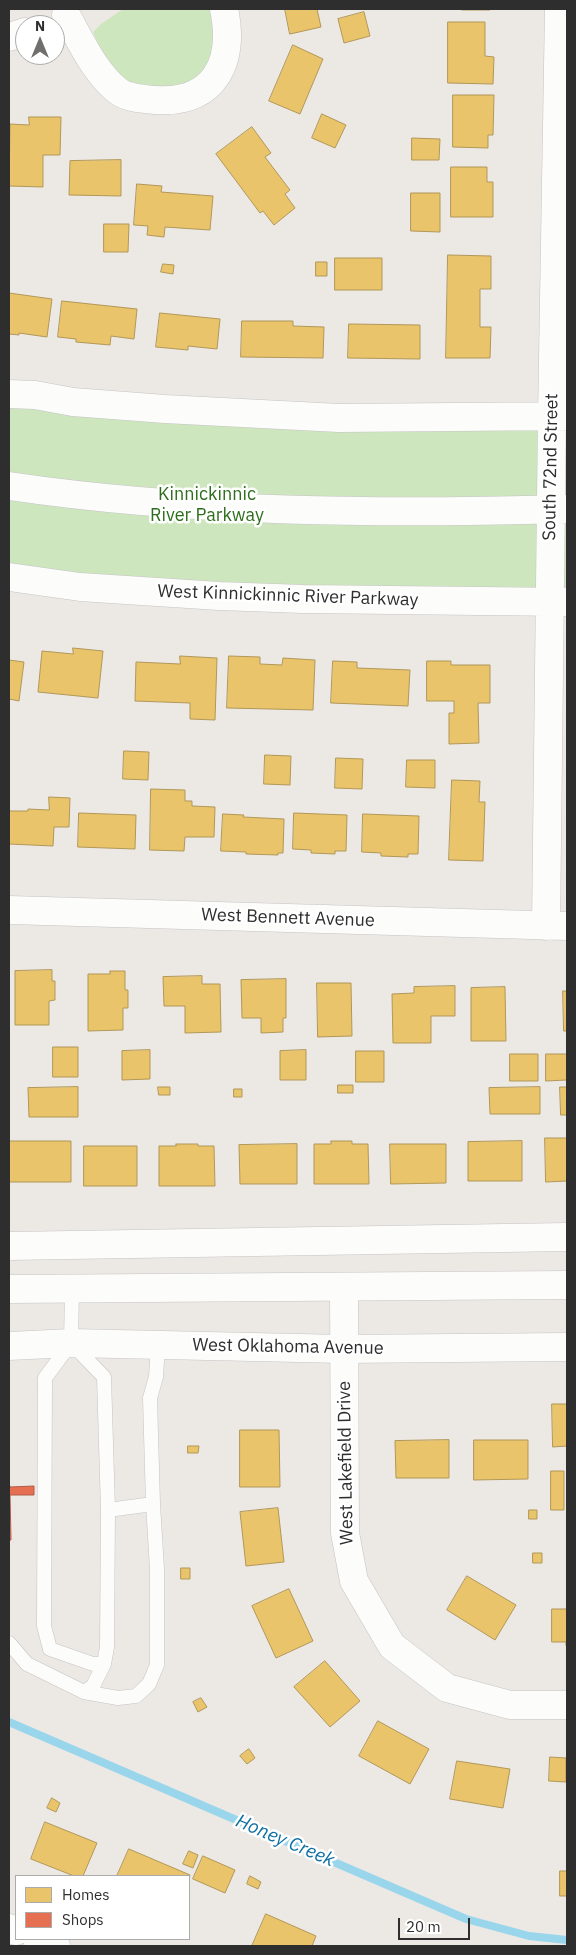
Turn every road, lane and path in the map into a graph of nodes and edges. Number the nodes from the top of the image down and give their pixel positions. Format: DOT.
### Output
graph roads {
  1 [pos="224,9"];
  2 [pos="559,9"];
  3 [pos="65,21"];
  4 [pos="9,394"];
  5 [pos="559,416"];
  6 [pos="9,486"];
  7 [pos="559,509"];
  8 [pos="9,576"];
  9 [pos="559,602"];
  10 [pos="9,910"];
  11 [pos="557,926"];
  12 [pos="567,1237"];
  13 [pos="9,1246"];
  14 [pos="567,1285"];
  15 [pos="344,1287"];
  16 [pos="9,1289"];
  17 [pos="72,1289"];
  18 [pos="71,1344"];
  19 [pos="158,1345"];
  20 [pos="9,1346"];
  21 [pos="567,1347"];
  22 [pos="344,1349"];
  23 [pos="153,1504"];
  24 [pos="108,1510"];
  25 [pos="9,1643"];
  26 [pos="104,1664"];
  27 [pos="84,1692"];
  28 [pos="567,1705"];
  29 [pos="40,1940"];
  30 [pos="56,1946"];
  1 -- 3 [label="street"];
  2 -- 5 [label="street, South 72nd Street"];
  4 -- 5 [label="street"];
  5 -- 7 [label="street, South 72nd Street"];
  6 -- 7 [label="street"];
  7 -- 9 [label="street, South 72nd Street"];
  8 -- 9 [label="street, West Kinnickinnic River Parkway"];
  9 -- 11 [label="street, South 72nd Street"];
  10 -- 11 [label="street, West Bennett Avenue"];
  12 -- 13 [label="street"];
  14 -- 15 [label="street"];
  15 -- 17 [label="street"];
  15 -- 22 [label="street, West Lakefield Drive"];
  16 -- 17 [label="street"];
  17 -- 18 [label="lane"];
  18 -- 19 [label="street, West Oklahoma Avenue"];
  18 -- 20 [label="street, West Oklahoma Avenue"];
  18 -- 24 [label="lane"];
  18 -- 26 [label="lane"];
  19 -- 22 [label="street, West Oklahoma Avenue"];
  19 -- 23 [label="lane"];
  21 -- 22 [label="street, West Oklahoma Avenue"];
  22 -- 28 [label="street, West Lakefield Drive"];
  23 -- 24 [label="lane"];
  23 -- 27 [label="lane"];
  24 -- 26 [label="lane"];
  25 -- 27 [label="lane"];
  26 -- 27 [label="lane"];
  29 -- 30 [label="street"];
}
